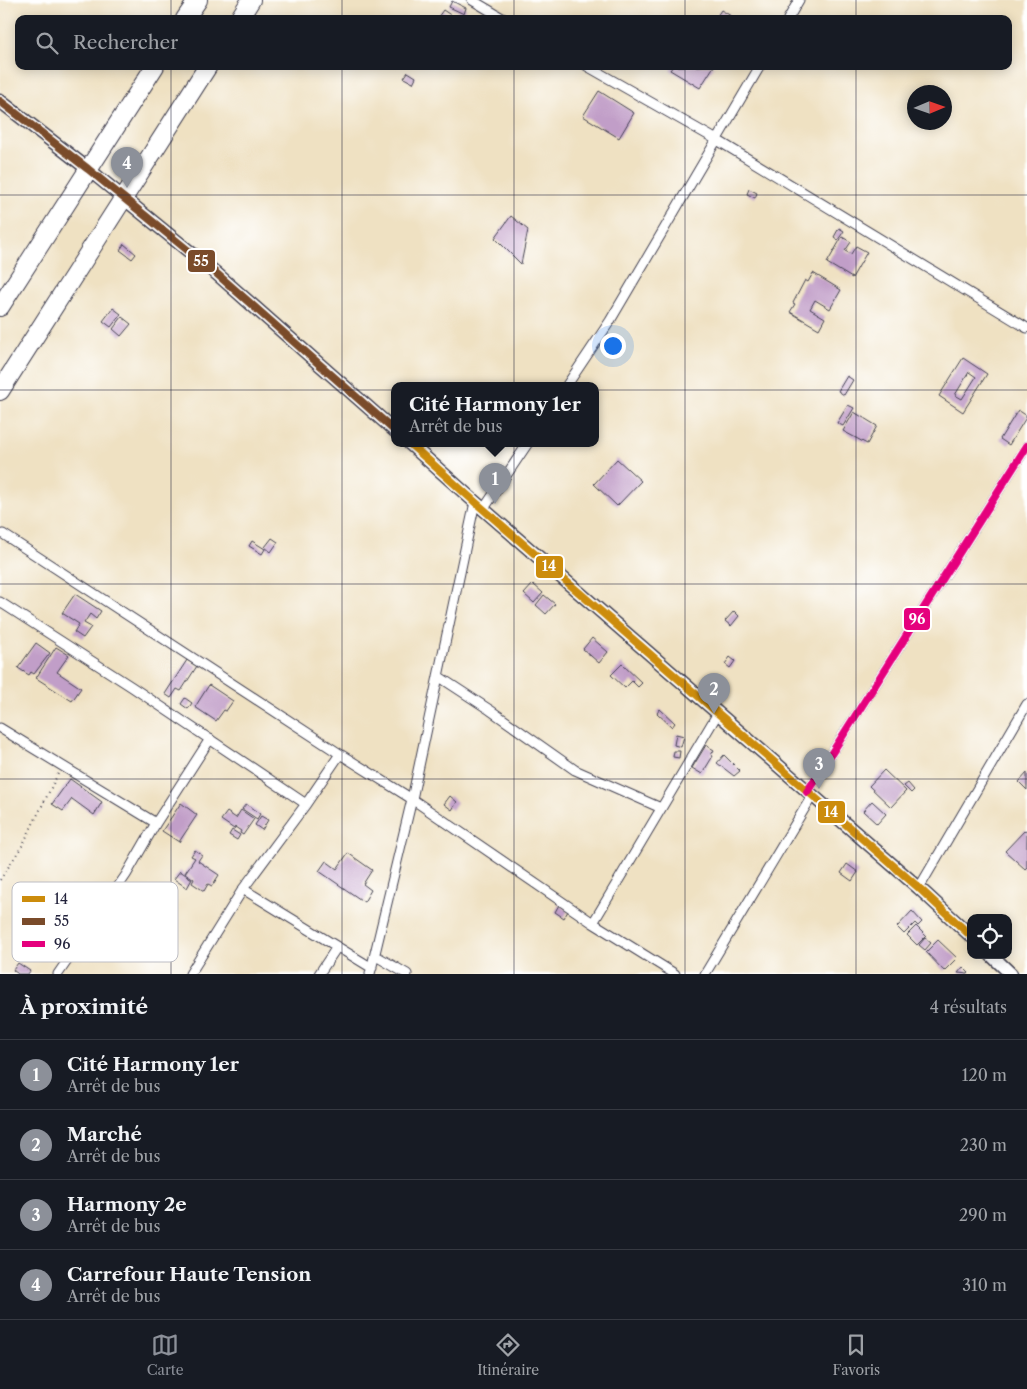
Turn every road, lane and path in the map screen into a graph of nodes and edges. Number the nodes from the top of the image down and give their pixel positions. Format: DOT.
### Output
graph roads {
  1 [pos="198,0"];
  2 [pos="251,0"];
  3 [pos="472,0"];
  4 [pos="799,0"];
  5 [pos="188,15"];
  6 [pos="242,15"];
  7 [pos="497,15"];
  8 [pos="790,15"];
  9 [pos="152,70"];
  10 [pos="205,70"];
  11 [pos="595,70"];
  12 [pos="758,70"];
  13 [pos="0,101"];
  14 [pos="716,140"];
  15 [pos="88,169"];
  16 [pos="124,198"];
  17 [pos="0,307"];
  18 [pos="1027,328"];
  19 [pos="569,382"];
  20 [pos="0,391"];
  21 [pos="391,427"];
  22 [pos="1027,446"];
  23 [pos="413,447"];
  24 [pos="525,447"];
  25 [pos="479,506"];
  26 [pos="3,534"];
  27 [pos="0,602"];
  28 [pos="438,676"];
  29 [pos="1027,704"];
  30 [pos="718,712"];
  31 [pos="0,728"];
  32 [pos="210,739"];
  33 [pos="340,754"];
  34 [pos="62,766"];
  35 [pos="810,794"];
  36 [pos="412,799"];
  37 [pos="306,804"];
  38 [pos="661,808"];
  39 [pos="156,823"];
  40 [pos="0,880"];
  41 [pos="121,882"];
  42 [pos="919,888"];
  43 [pos="243,889"];
  44 [pos="593,923"];
  45 [pos="967,932"];
  46 [pos="337,947"];
  47 [pos="376,956"];
  48 [pos="995,959"];
  49 [pos="66,962"];
  50 [pos="371,971"];
  51 [pos="58,974"];
  52 [pos="190,974"];
  53 [pos="319,974"];
  54 [pos="407,974"];
  55 [pos="675,974"];
  56 [pos="705,974"];
  57 [pos="1011,974"];
  1 -- 5 [label="highway"];
  2 -- 6 [label="highway"];
  3 -- 7 [label="street"];
  4 -- 8 [label="street"];
  9 -- 15 [label="highway"];
  10 -- 16 [label="highway"];
  11 -- 14 [label="street"];
  12 -- 14 [label="street"];
  13 -- 15 [label="street"];
  14 -- 18 [label="street"];
  14 -- 19 [label="street"];
  15 -- 16 [label="street"];
  15 -- 17 [label="highway"];
  16 -- 20 [label="highway"];
  16 -- 21 [label="street"];
  22 -- 35 [label="street"];
  23 -- 25 [label="street"];
  24 -- 25 [label="street"];
  25 -- 28 [label="street"];
  25 -- 30 [label="street"];
  26 -- 33 [label="street"];
  27 -- 32 [label="street"];
  28 -- 36 [label="street"];
  28 -- 38 [label="street"];
  29 -- 42 [label="street"];
  30 -- 35 [label="street"];
  30 -- 38 [label="street"];
  31 -- 34 [label="street"];
  32 -- 37 [label="street"];
  32 -- 39 [label="street"];
  33 -- 36 [label="street"];
  33 -- 37 [label="street"];
  34 -- 39 [label="street"];
  34 -- 40 [label="path"];
  35 -- 42 [label="street"];
  35 -- 56 [label="street"];
  36 -- 44 [label="street"];
  36 -- 47 [label="street"];
  37 -- 43 [label="street"];
  38 -- 44 [label="street"];
  39 -- 41 [label="street"];
  42 -- 45 [label="street"];
  43 -- 46 [label="street"];
  43 -- 52 [label="street"];
  44 -- 55 [label="street"];
  46 -- 50 [label="street"];
  46 -- 53 [label="street"];
  47 -- 50 [label="street"];
  47 -- 54 [label="street"];
  48 -- 57 [label="street"];
  49 -- 51 [label="street"];
}
